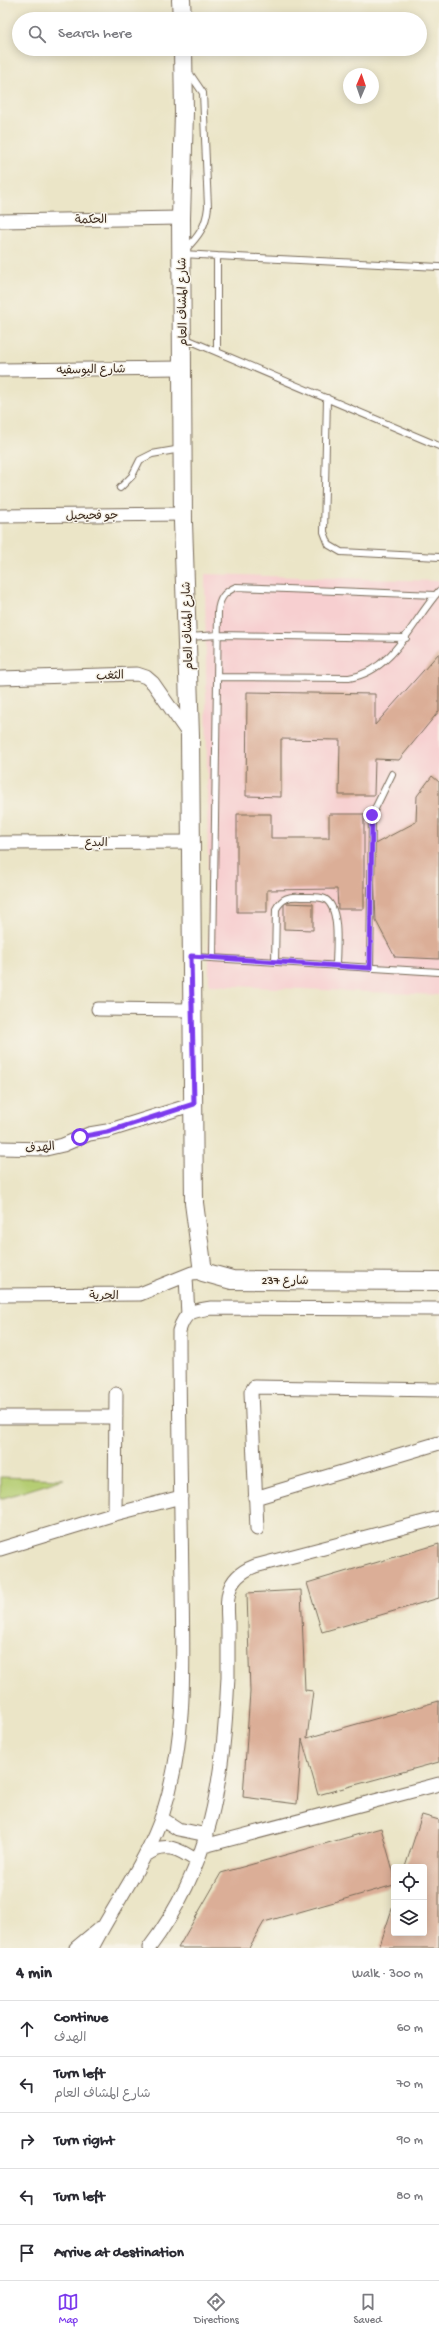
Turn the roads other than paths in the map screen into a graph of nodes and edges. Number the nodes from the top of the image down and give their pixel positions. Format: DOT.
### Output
graph roads {
  1 [pos="181,0"];
  2 [pos="182,12"];
  3 [pos="183,57"];
  4 [pos="181,218"];
  5 [pos="0,220"];
  6 [pos="181,254"];
  7 [pos="218,256"];
  8 [pos="439,267"];
  9 [pos="183,338"];
  10 [pos="217,352"];
  11 [pos="183,368"];
  12 [pos="0,370"];
  13 [pos="327,398"];
  14 [pos="439,446"];
  15 [pos="183,449"];
  16 [pos="120,488"];
  17 [pos="183,514"];
  18 [pos="0,516"];
  19 [pos="439,557"];
  20 [pos="437,593"];
  21 [pos="218,635"];
  22 [pos="187,637"];
  23 [pos="406,638"];
  24 [pos="218,677"];
  25 [pos="0,678"];
  26 [pos="190,736"];
  27 [pos="392,774"];
  28 [pos="192,842"];
  29 [pos="0,843"];
  30 [pos="191,956"];
  31 [pos="213,958"];
  32 [pos="275,962"];
  33 [pos="336,966"];
  34 [pos="370,968"];
  35 [pos="439,972"];
  36 [pos="98,1008"];
  37 [pos="192,1010"];
  38 [pos="194,1104"];
  39 [pos="0,1148"];
  40 [pos="194,1275"];
  41 [pos="439,1281"];
  42 [pos="0,1295"];
  43 [pos="439,1309"];
  44 [pos="188,1315"];
  45 [pos="439,1390"];
  46 [pos="116,1394"];
  47 [pos="0,1417"];
  48 [pos="116,1417"];
  49 [pos="439,1443"];
  50 [pos="181,1497"];
  51 [pos="255,1498"];
  52 [pos="115,1514"];
  53 [pos="439,1518"];
  54 [pos="257,1530"];
  55 [pos="0,1549"];
  56 [pos="439,1784"];
  57 [pos="161,1818"];
  58 [pos="206,1840"];
  59 [pos="146,1855"];
  60 [pos="197,1861"];
  61 [pos="101,1927"];
  62 [pos="76,1948"];
  63 [pos="92,1948"];
  64 [pos="149,1948"];
  1 -- 2 [label="street"];
  3 -- 4 [label="street, شارع المشاف العام"];
  3 -- 6 [label="lane"];
  4 -- 5 [label="street, الحكمة"];
  4 -- 6 [label="street, شارع المشاف العام"];
  6 -- 7 [label="lane"];
  6 -- 9 [label="street, شارع المشاف العام"];
  7 -- 8 [label="lane"];
  7 -- 10 [label="lane"];
  9 -- 10 [label="lane"];
  9 -- 11 [label="street, شارع المشاف العام"];
  10 -- 13 [label="lane"];
  11 -- 12 [label="street, شارع اليوسفيه"];
  11 -- 15 [label="street, شارع المشاف العام"];
  13 -- 14 [label="lane"];
  13 -- 19 [label="lane"];
  15 -- 16 [label="lane"];
  15 -- 17 [label="street, شارع المشاف العام"];
  17 -- 18 [label="street, جو فحيحيل"];
  17 -- 22 [label="street, شارع المشاف العام"];
  20 -- 21 [label="lane"];
  20 -- 23 [label="lane"];
  21 -- 22 [label="lane"];
  21 -- 23 [label="lane"];
  21 -- 24 [label="lane"];
  22 -- 26 [label="street, شارع المشاف العام"];
  23 -- 24 [label="lane"];
  24 -- 31 [label="lane"];
  25 -- 26 [label="street, الثغب"];
  26 -- 28 [label="street, شارع المشاف العام"];
  27 -- 34 [label="lane"];
  28 -- 29 [label="street, البدع"];
  28 -- 30 [label="street, شارع المشاف العام"];
  30 -- 31 [label="lane"];
  30 -- 37 [label="street, شارع المشاف العام"];
  31 -- 32 [label="lane"];
  32 -- 33 [label="lane"];
  32 -- 33 [label="lane"];
  33 -- 34 [label="lane"];
  34 -- 35 [label="lane"];
  36 -- 37 [label="street"];
  37 -- 38 [label="street, شارع المشاف العام"];
  38 -- 39 [label="street, الهدف"];
  38 -- 40 [label="street, شارع المشاف العام"];
  40 -- 41 [label="street, شارع 237"];
  40 -- 42 [label="street, الحرية"];
  40 -- 44 [label="street"];
  43 -- 44 [label="street"];
  44 -- 50 [label="street"];
  45 -- 51 [label="street"];
  46 -- 48 [label="street"];
  47 -- 48 [label="street"];
  48 -- 52 [label="street"];
  49 -- 51 [label="street"];
  50 -- 52 [label="street"];
  50 -- 57 [label="street"];
  51 -- 54 [label="street"];
  52 -- 55 [label="street"];
  53 -- 58 [label="street"];
  56 -- 58 [label="street"];
  57 -- 58 [label="street"];
  57 -- 59 [label="street"];
  58 -- 60 [label="street"];
  59 -- 60 [label="street"];
  59 -- 61 [label="street"];
  60 -- 64 [label="street"];
  61 -- 62 [label="street"];
  61 -- 63 [label="street"];
}
